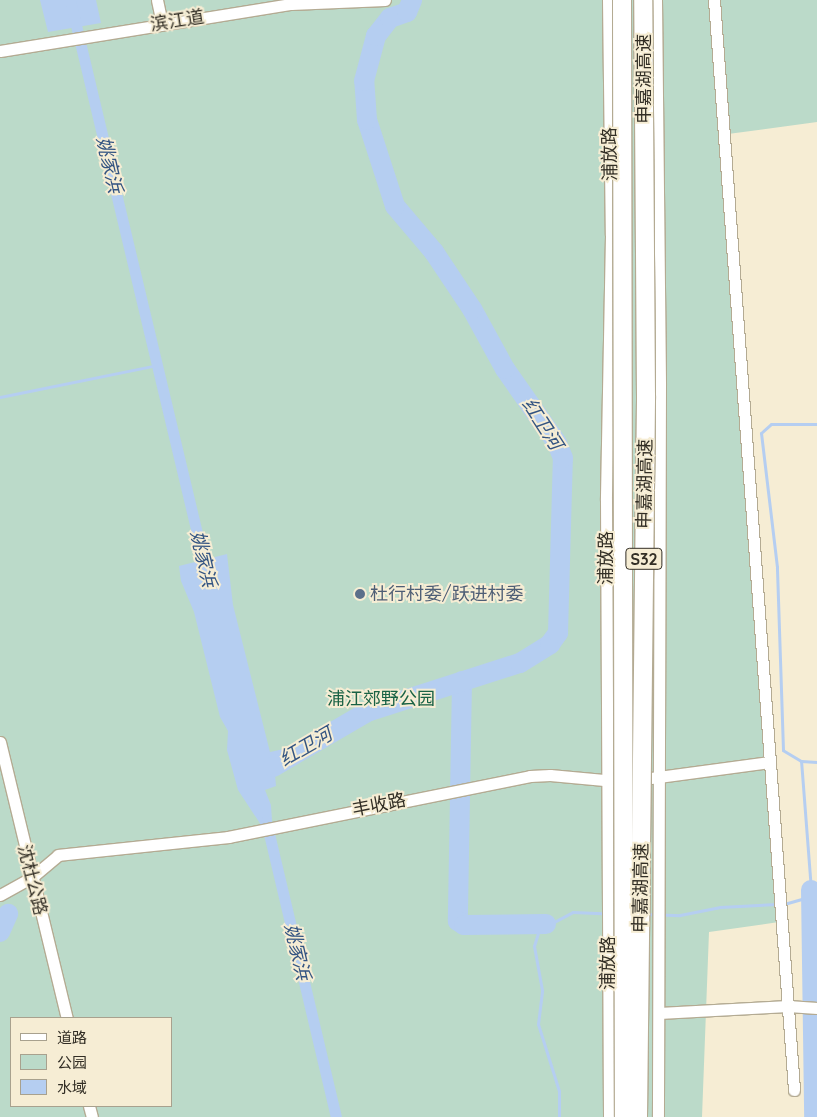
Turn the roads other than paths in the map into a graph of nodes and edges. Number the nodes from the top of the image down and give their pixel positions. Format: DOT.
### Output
graph roads {
  1 [pos="157,0"];
  2 [pos="385,0"];
  3 [pos="608,0"];
  4 [pos="622,0"];
  5 [pos="644,0"];
  6 [pos="656,0"];
  7 [pos="714,0"];
  8 [pos="162,24"];
  9 [pos="0,51"];
  10 [pos="0,742"];
  11 [pos="770,762"];
  12 [pos="660,779"];
  13 [pos="608,782"];
  14 [pos="31,878"];
  15 [pos="0,895"];
  16 [pos="794,1007"];
  17 [pos="817,1008"];
  18 [pos="659,1013"];
  19 [pos="67,1017"];
  20 [pos="794,1090"];
  21 [pos="609,1117"];
  22 [pos="624,1117"];
  23 [pos="638,1117"];
  24 [pos="658,1117"];
  1 -- 8 [label="street"];
  2 -- 8 [label="street, 滨江道"];
  3 -- 13 [label="street, 浦放路"];
  4 -- 22 [label="highway, 申嘉湖高速 / S32, bridge"];
  5 -- 23 [label="highway, 申嘉湖高速 / S32, bridge"];
  6 -- 12 [label="street"];
  7 -- 11 [label="street"];
  8 -- 9 [label="street, 滨江道"];
  10 -- 14 [label="street, 沈杜公路"];
  11 -- 12 [label="street, 丰收路"];
  11 -- 16 [label="street"];
  12 -- 13 [label="street, 丰收路"];
  12 -- 18 [label="street"];
  13 -- 14 [label="street, 丰收路"];
  13 -- 21 [label="street, 浦放路"];
  14 -- 15 [label="street, 丰收路"];
  14 -- 19 [label="street, 沈杜公路"];
  16 -- 17 [label="street"];
  16 -- 18 [label="street"];
  16 -- 20 [label="street"];
  18 -- 24 [label="street"];
}
